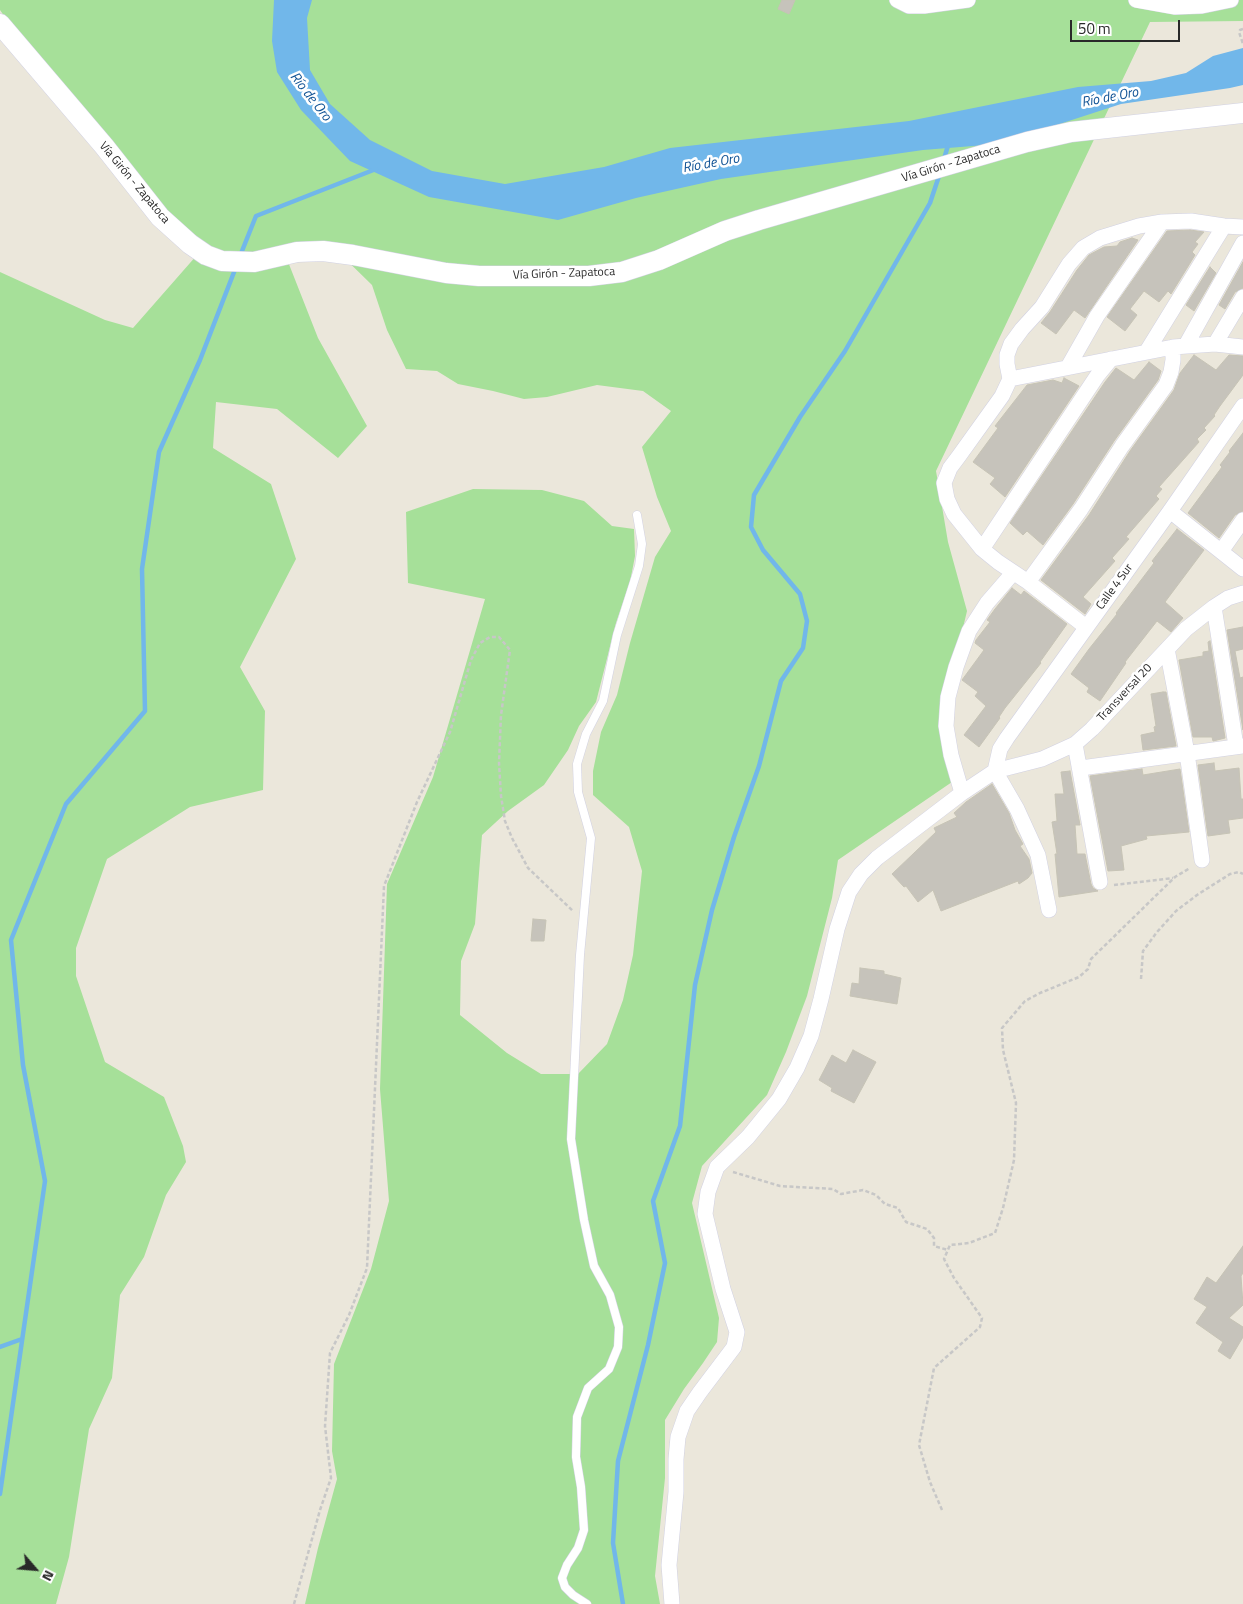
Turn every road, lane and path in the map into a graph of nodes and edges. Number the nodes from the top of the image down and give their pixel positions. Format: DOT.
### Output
graph roads {
  1 [pos="897,0"];
  2 [pos="964,0"];
  3 [pos="1231,0"];
  4 [pos="1145,1"];
  5 [pos="0,24"];
  6 [pos="1243,29"];
  7 [pos="1243,43"];
  8 [pos="1243,113"];
  9 [pos="1162,222"];
  10 [pos="1224,226"];
  11 [pos="1243,227"];
  12 [pos="1243,243"];
  13 [pos="1243,297"];
  14 [pos="1215,344"];
  15 [pos="1179,346"];
  16 [pos="1243,347"];
  17 [pos="1147,351"];
  18 [pos="1111,359"];
  19 [pos="1068,366"];
  20 [pos="1010,379"];
  21 [pos="1243,406"];
  22 [pos="1170,511"];
  23 [pos="637,515"];
  24 [pos="1243,520"];
  25 [pos="982,548"];
  26 [pos="1222,550"];
  27 [pos="1243,569"];
  28 [pos="1012,573"];
  29 [pos="1028,582"];
  30 [pos="1243,593"];
  31 [pos="1214,607"];
  32 [pos="1086,627"];
  33 [pos="1167,649"];
  34 [pos="1076,744"];
  35 [pos="1240,746"];
  36 [pos="1186,753"];
  37 [pos="1081,768"];
  38 [pos="995,770"];
  39 [pos="962,793"];
  40 [pos="1202,860"];
  41 [pos="1243,874"];
  42 [pos="1175,878"];
  43 [pos="1100,882"];
  44 [pos="1049,910"];
  45 [pos="583,920"];
  46 [pos="1141,979"];
  47 [pos="717,1166"];
  48 [pos="948,1250"];
  49 [pos="942,1510"];
  50 [pos="294,1604"];
  51 [pos="587,1604"];
  52 [pos="672,1604"];
  1 -- 2 [label="street"];
  3 -- 4 [label="street"];
  5 -- 8 [label="main road, Vía Girón - Zapatoca"];
  6 -- 7 [label="path"];
  9 -- 10 [label="street"];
  9 -- 19 [label="street"];
  9 -- 20 [label="street"];
  10 -- 11 [label="street"];
  10 -- 17 [label="street"];
  12 -- 15 [label="street"];
  13 -- 14 [label="street"];
  14 -- 15 [label="street"];
  14 -- 16 [label="street"];
  15 -- 17 [label="street"];
  15 -- 29 [label="street"];
  17 -- 18 [label="street"];
  18 -- 19 [label="street"];
  18 -- 25 [label="street"];
  19 -- 20 [label="street"];
  20 -- 25 [label="street"];
  21 -- 22 [label="street, Calle 4 Sur"];
  22 -- 26 [label="street"];
  22 -- 32 [label="street, Calle 4 Sur"];
  23 -- 45 [label="lane"];
  24 -- 26 [label="street"];
  25 -- 28 [label="street"];
  26 -- 27 [label="street"];
  28 -- 29 [label="street"];
  28 -- 39 [label="street"];
  29 -- 32 [label="street"];
  30 -- 31 [label="street, Transversal 20"];
  31 -- 33 [label="street, Transversal 20"];
  31 -- 35 [label="street"];
  32 -- 38 [label="street, Calle 4 Sur"];
  33 -- 34 [label="street, Transversal 20"];
  33 -- 36 [label="street"];
  34 -- 37 [label="street"];
  34 -- 38 [label="street, Transversal 20"];
  35 -- 36 [label="street"];
  36 -- 37 [label="street"];
  36 -- 40 [label="street"];
  37 -- 43 [label="street"];
  38 -- 39 [label="street"];
  38 -- 44 [label="street"];
  39 -- 47 [label="street"];
  40 -- 42 [label="path"];
  41 -- 46 [label="path"];
  42 -- 43 [label="path"];
  42 -- 48 [label="path"];
  45 -- 50 [label="path"];
  45 -- 51 [label="lane"];
  47 -- 48 [label="path"];
  47 -- 52 [label="street"];
  48 -- 49 [label="path"];
}
